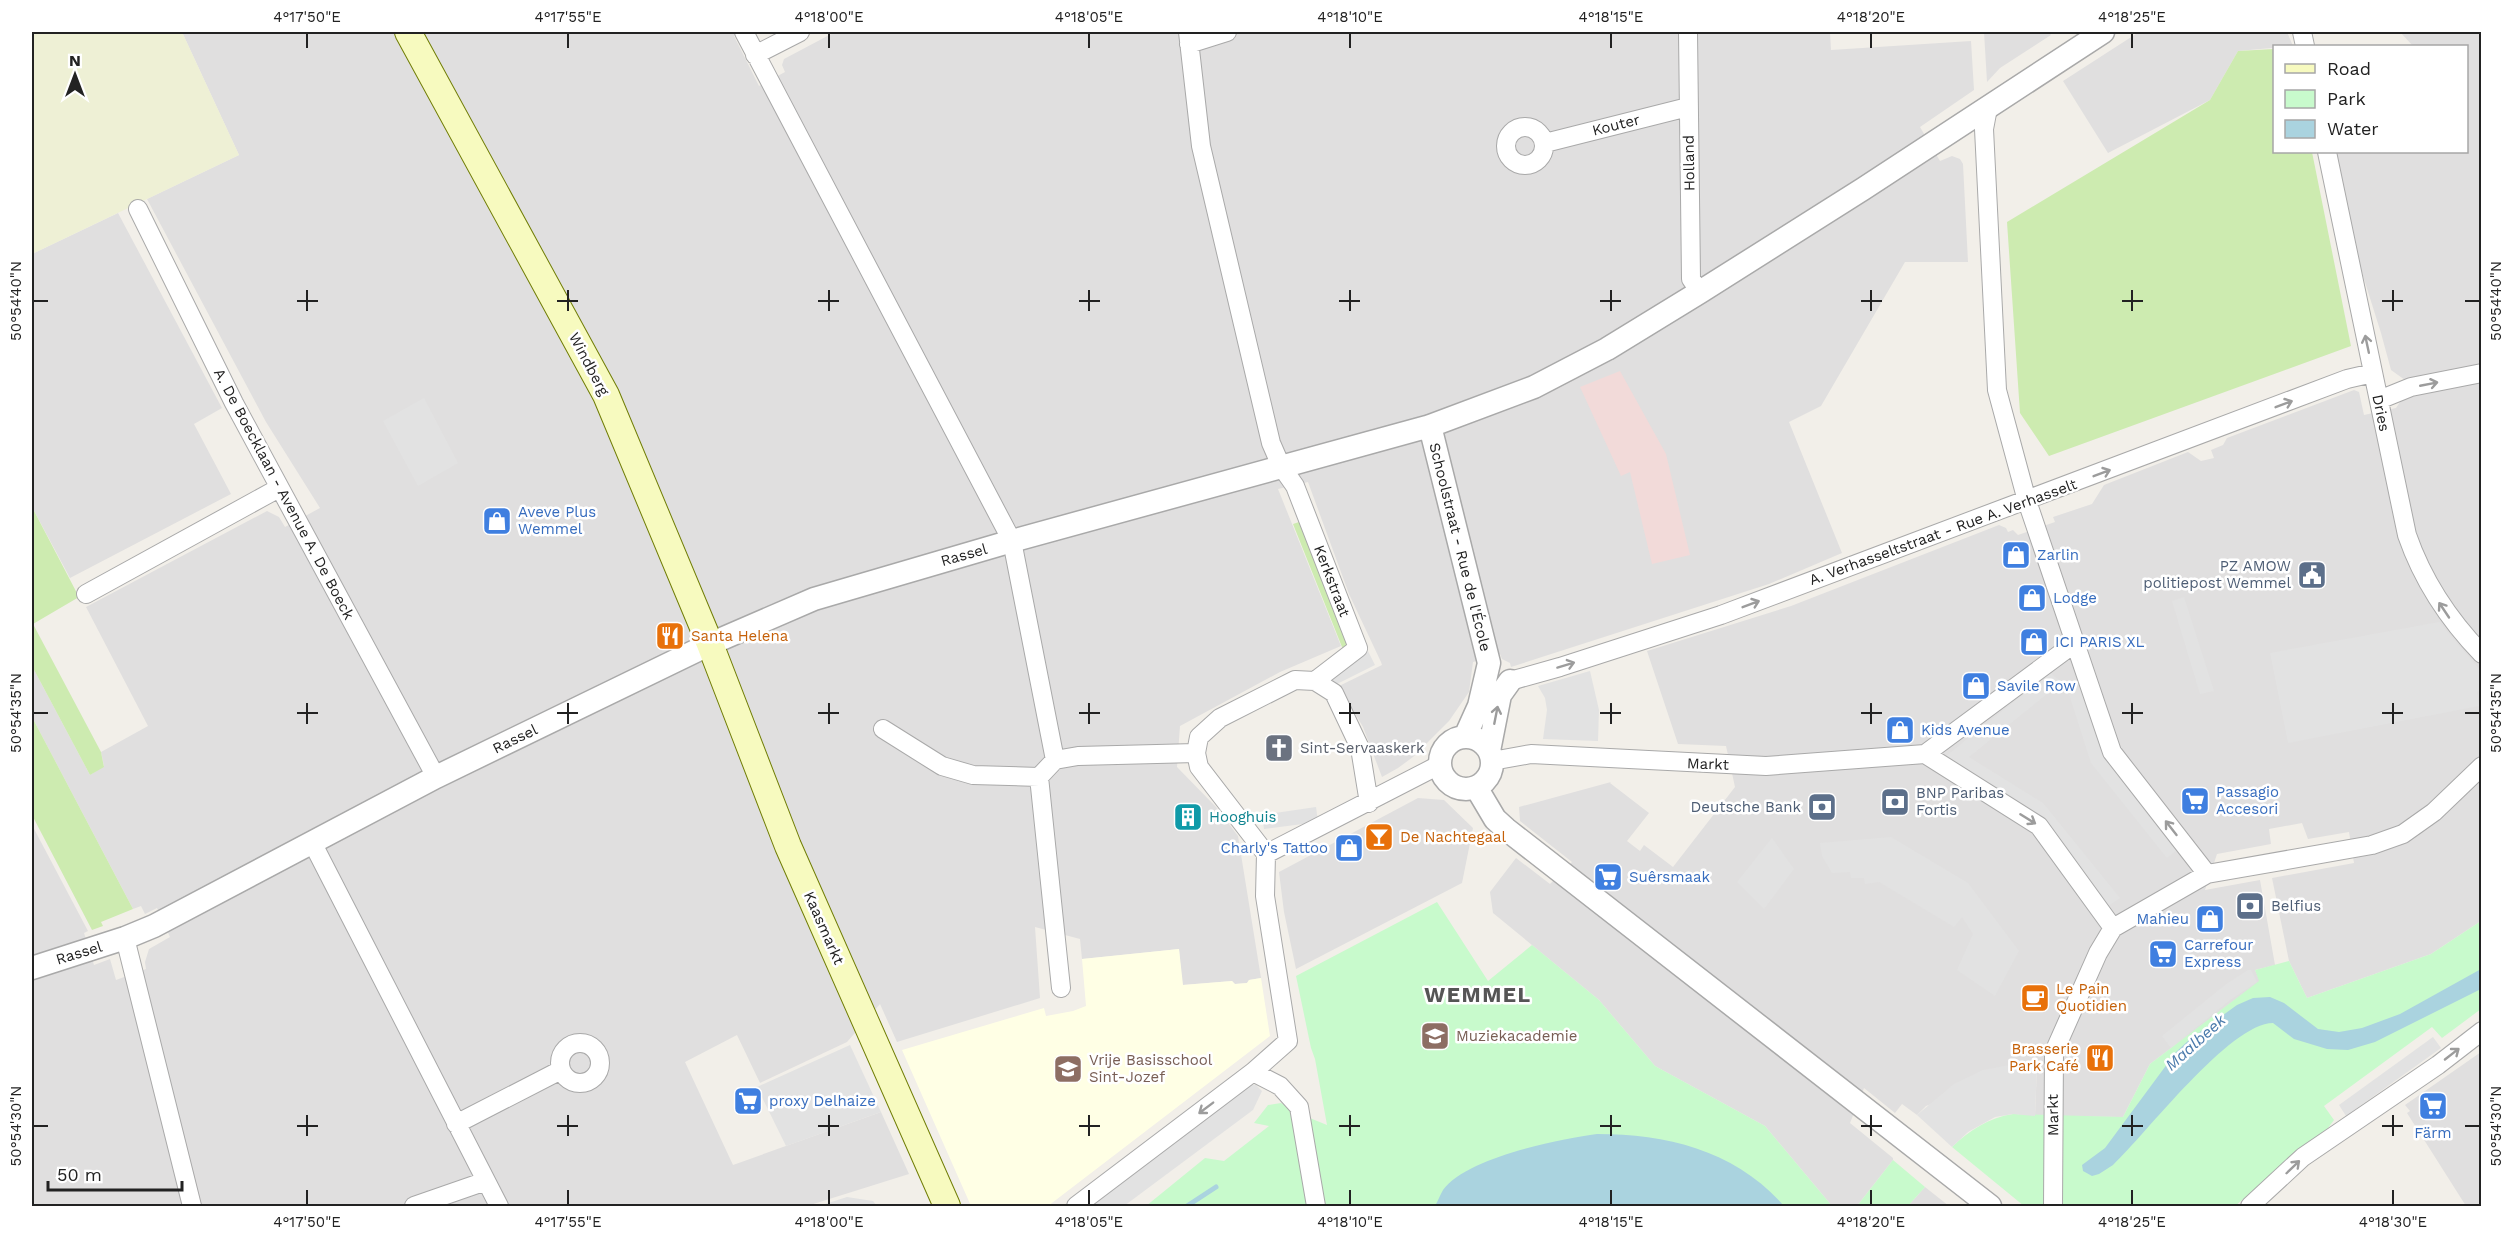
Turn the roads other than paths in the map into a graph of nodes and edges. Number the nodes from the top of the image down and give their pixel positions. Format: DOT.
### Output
graph roads {
  1 [pos="408,32"];
  2 [pos="744,32"];
  3 [pos="800,32"];
  4 [pos="1227,32"];
  5 [pos="1688,32"];
  6 [pos="2103,32"];
  7 [pos="1189,38"];
  8 [pos="755,55"];
  9 [pos="1688,107"];
  10 [pos="1988,108"];
  11 [pos="1545,143"];
  12 [pos="2327,153"];
  13 [pos="138,209"];
  14 [pos="1700,292"];
  15 [pos="2373,373"];
  16 [pos="2481,373"];
  17 [pos="2379,400"];
  18 [pos="1430,426"];
  19 [pos="1281,466"];
  20 [pos="279,488"];
  21 [pos="2027,501"];
  22 [pos="1012,541"];
  23 [pos="86,594"];
  24 [pos="2075,643"];
  25 [pos="710,645"];
  26 [pos="2481,654"];
  27 [pos="1315,681"];
  28 [pos="1509,681"];
  29 [pos="883,729"];
  30 [pos="1465,737"];
  31 [pos="1196,753"];
  32 [pos="1925,754"];
  33 [pos="1490,756"];
  34 [pos="1055,760"];
  35 [pos="1440,765"];
  36 [pos="2481,766"];
  37 [pos="436,777"];
  38 [pos="1040,777"];
  39 [pos="1476,787"];
  40 [pos="1369,803"];
  41 [pos="312,842"];
  42 [pos="1266,854"];
  43 [pos="2207,874"];
  44 [pos="2113,928"];
  45 [pos="125,938"];
  46 [pos="32,968"];
  47 [pos="1060,988"];
  48 [pos="2481,1031"];
  49 [pos="561,1070"];
  50 [pos="1252,1072"];
  51 [pos="456,1124"];
  52 [pos="486,1181"];
  53 [pos="192,1206"];
  54 [pos="414,1206"];
  55 [pos="499,1206"];
  56 [pos="947,1206"];
  57 [pos="1076,1206"];
  58 [pos="1316,1206"];
  59 [pos="1990,1206"];
  60 [pos="2053,1206"];
  61 [pos="2250,1206"];
  1 -- 25 [label="main road, Windberg"];
  2 -- 8 [label="street"];
  3 -- 8 [label="street"];
  4 -- 7 [label="street"];
  5 -- 9 [label="street, Holland"];
  6 -- 10 [label="street, Rassel"];
  7 -- 19 [label="street"];
  8 -- 22 [label="street"];
  9 -- 11 [label="street, Kouter"];
  9 -- 14 [label="street, Holland"];
  10 -- 14 [label="street, Rassel"];
  10 -- 21 [label="street"];
  15 -- 12 [label="street, Dries, one-way"];
  13 -- 20 [label="street, A. De Boecklaan - Avenue A. De Boeck"];
  14 -- 18 [label="street, Rassel"];
  15 -- 17 [label="street, Dries"];
  21 -- 15 [label="street, A. Verhasseltstraat - Rue A. Verhasselt, one-way"];
  17 -- 16 [label="street, one-way"];
  26 -- 17 [label="street, Dries, one-way"];
  18 -- 19 [label="street, Rassel"];
  18 -- 30 [label="street, Schoolstraat - Rue de l'École"];
  19 -- 22 [label="street, Rassel"];
  19 -- 27 [label="street, Kerkstraat"];
  20 -- 23 [label="street"];
  20 -- 37 [label="street, A. De Boecklaan - Avenue A. De Boeck"];
  21 -- 24 [label="street"];
  28 -- 21 [label="street, A. Verhasseltstraat - Rue A. Verhasselt, one-way"];
  22 -- 25 [label="street, Rassel"];
  22 -- 34 [label="street"];
  24 -- 32 [label="street"];
  43 -- 24 [label="street, one-way"];
  25 -- 37 [label="street, Rassel"];
  25 -- 56 [label="main road, Kaasmarkt"];
  27 -- 31 [label="street"];
  27 -- 40 [label="street"];
  33 -- 28 [label="street, one-way"];
  29 -- 38 [label="street"];
  30 -- 33 [label="street"];
  30 -- 35 [label="street"];
  31 -- 34 [label="street"];
  31 -- 42 [label="street"];
  32 -- 33 [label="street, Markt"];
  32 -- 44 [label="street, one-way"];
  33 -- 39 [label="street"];
  34 -- 38 [label="street"];
  35 -- 39 [label="street"];
  35 -- 40 [label="street"];
  36 -- 43 [label="street, Markt"];
  37 -- 41 [label="street, Rassel"];
  38 -- 47 [label="street"];
  39 -- 59 [label="street"];
  40 -- 42 [label="street"];
  41 -- 45 [label="street, Rassel"];
  41 -- 51 [label="street"];
  42 -- 50 [label="street"];
  43 -- 44 [label="street, Markt"];
  44 -- 60 [label="street, Markt"];
  45 -- 46 [label="street, Rassel"];
  45 -- 53 [label="street"];
  61 -- 48 [label="street, one-way"];
  49 -- 51 [label="street"];
  50 -- 57 [label="street, one-way"];
  50 -- 58 [label="street"];
  51 -- 52 [label="street"];
  52 -- 54 [label="street"];
  52 -- 55 [label="street"];
}
